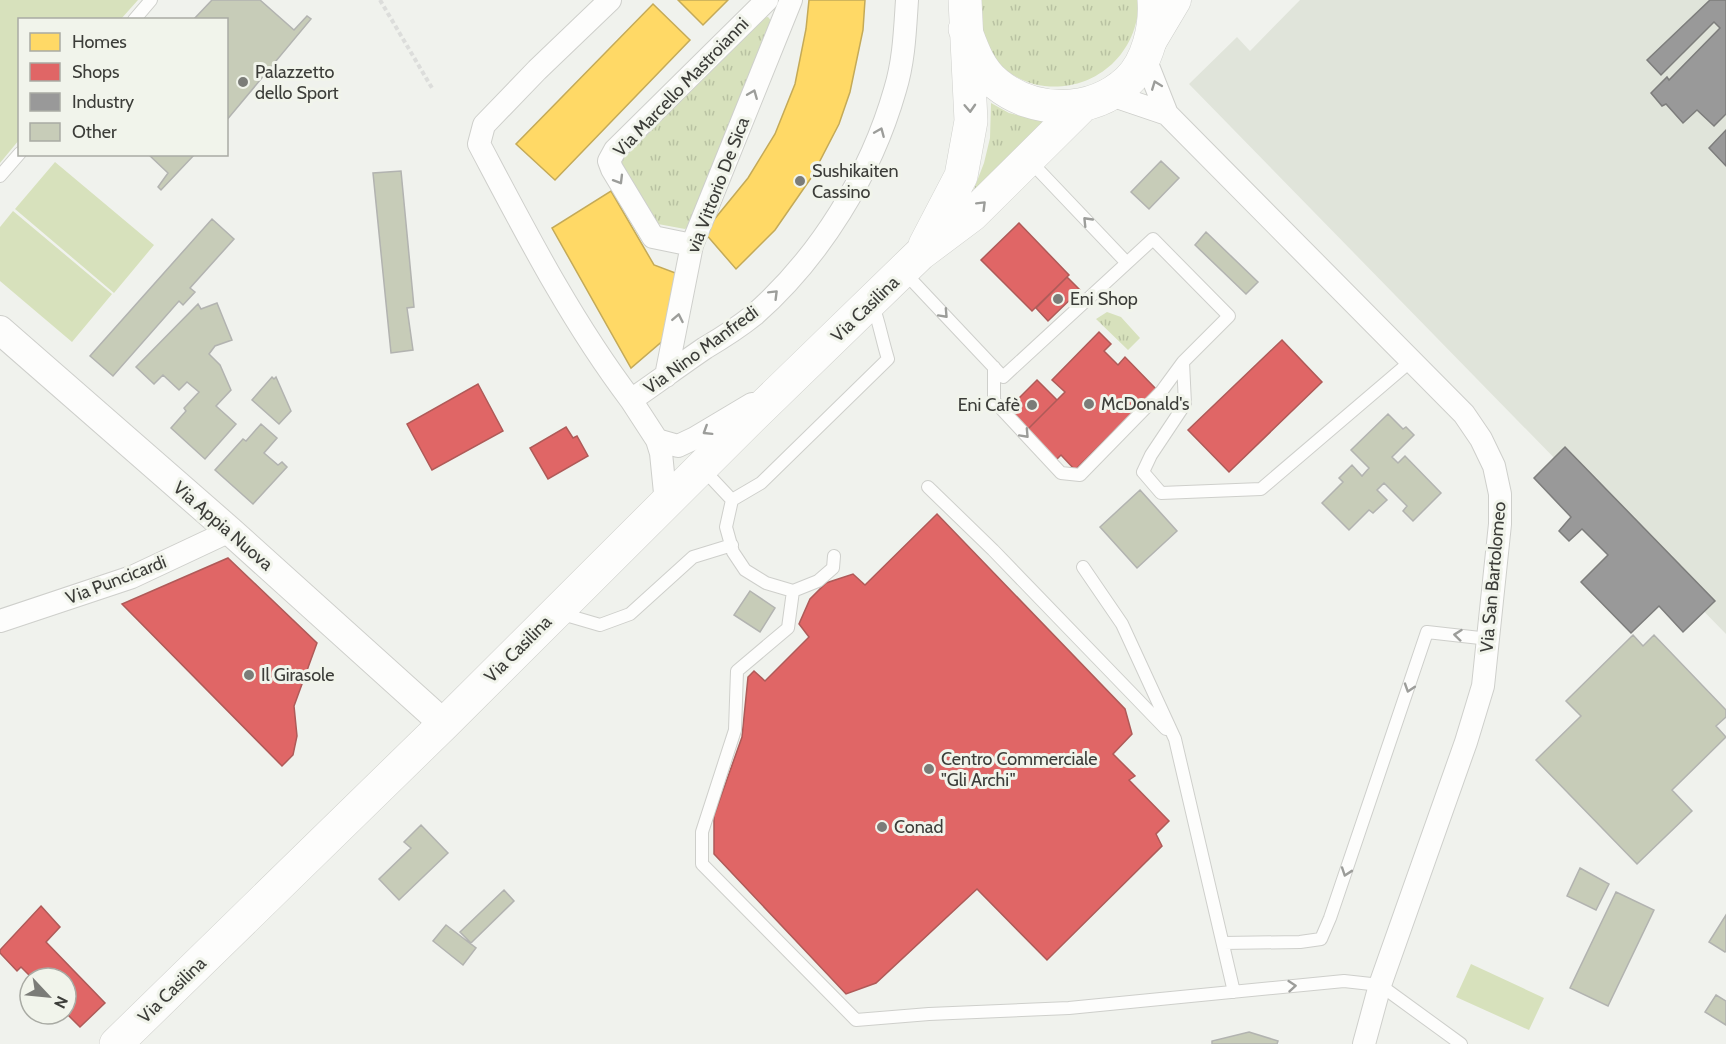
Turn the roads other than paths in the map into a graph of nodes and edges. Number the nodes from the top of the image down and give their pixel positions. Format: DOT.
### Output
graph roads {
  1 [pos="151,0"];
  2 [pos="610,0"];
  3 [pos="767,0"];
  4 [pos="791,0"];
  5 [pos="907,0"];
  6 [pos="1154,0"];
  7 [pos="1175,0"];
  8 [pos="965,14"];
  9 [pos="136,18"];
  10 [pos="1147,49"];
  11 [pos="1096,99"];
  12 [pos="1167,114"];
  13 [pos="18,155"];
  14 [pos="1028,159"];
  15 [pos="0,176"];
  16 [pos="692,245"];
  17 [pos="912,263"];
  18 [pos="1127,263"];
  19 [pos="872,302"];
  20 [pos="0,330"];
  21 [pos="1411,361"];
  22 [pos="1183,362"];
  23 [pos="994,367"];
  24 [pos="666,376"];
  25 [pos="793,378"];
  26 [pos="631,400"];
  27 [pos="657,440"];
  28 [pos="701,467"];
  29 [pos="928,487"];
  30 [pos="732,500"];
  31 [pos="666,503"];
  32 [pos="230,531"];
  33 [pos="732,545"];
  34 [pos="834,556"];
  35 [pos="1083,567"];
  36 [pos="793,591"];
  37 [pos="556,612"];
  38 [pos="0,621"];
  39 [pos="1489,639"];
  40 [pos="444,724"];
  41 [pos="1175,739"];
  42 [pos="1223,943"];
  43 [pos="1380,985"];
  44 [pos="1234,992"];
  45 [pos="116,1044"];
  46 [pos="1364,1044"];
  47 [pos="1461,1044"];
  1 -- 9 [label="lane"];
  2 -- 26 [label="street"];
  3 -- 16 [label="street, Via Marcello Mastroianni, one-way"];
  16 -- 4 [label="street, via Vittorio De Sica, one-way"];
  24 -- 5 [label="street, Via Nino Manfredi, one-way"];
  6 -- 10 [label="main road, Via Casilina"];
  7 -- 10 [label="main road"];
  8 -- 11 [label="main road, Via Casilina"];
  8 -- 17 [label="main road, Via Casilina, one-way"];
  10 -- 11 [label="main road, Via Casilina"];
  12 -- 10 [label="street, one-way"];
  11 -- 12 [label="street"];
  11 -- 14 [label="main road, Via Casilina"];
  12 -- 21 [label="street, Via San Bartolomeo"];
  13 -- 15 [label="lane"];
  17 -- 14 [label="main road, Via Casilina, one-way"];
  18 -- 14 [label="lane, one-way"];
  24 -- 16 [label="street, via Vittorio De Sica, one-way"];
  17 -- 19 [label="main road, Via Casilina"];
  17 -- 23 [label="lane, one-way"];
  18 -- 22 [label="lane"];
  18 -- 23 [label="lane"];
  19 -- 25 [label="main road, Via Casilina"];
  19 -- 30 [label="lane"];
  20 -- 32 [label="street, Via Appia Nuova"];
  21 -- 22 [label="lane"];
  21 -- 39 [label="street, Via San Bartolomeo"];
  23 -- 22 [label="lane, one-way"];
  24 -- 26 [label="street, Via Nino Manfredi"];
  25 -- 27 [label="street, one-way"];
  25 -- 28 [label="main road, Via Casilina"];
  26 -- 27 [label="street, Via Nino Manfredi"];
  27 -- 31 [label="street"];
  28 -- 30 [label="lane"];
  28 -- 31 [label="main road, Via Casilina"];
  29 -- 41 [label="lane"];
  30 -- 33 [label="lane"];
  31 -- 37 [label="main road, Via Casilina"];
  32 -- 38 [label="street, Via Puncicardi"];
  32 -- 40 [label="street, Via Appia Nuova"];
  33 -- 36 [label="lane"];
  33 -- 37 [label="lane"];
  34 -- 36 [label="lane"];
  35 -- 41 [label="lane"];
  36 -- 44 [label="lane"];
  37 -- 40 [label="main road, Via Casilina"];
  39 -- 42 [label="lane, one-way"];
  39 -- 43 [label="street, Via San Bartolomeo"];
  40 -- 45 [label="main road, Via Casilina"];
  41 -- 42 [label="lane"];
  42 -- 44 [label="lane"];
  44 -- 43 [label="lane, one-way"];
  43 -- 46 [label="street, Via San Bartolomeo"];
  43 -- 47 [label="lane"];
}
